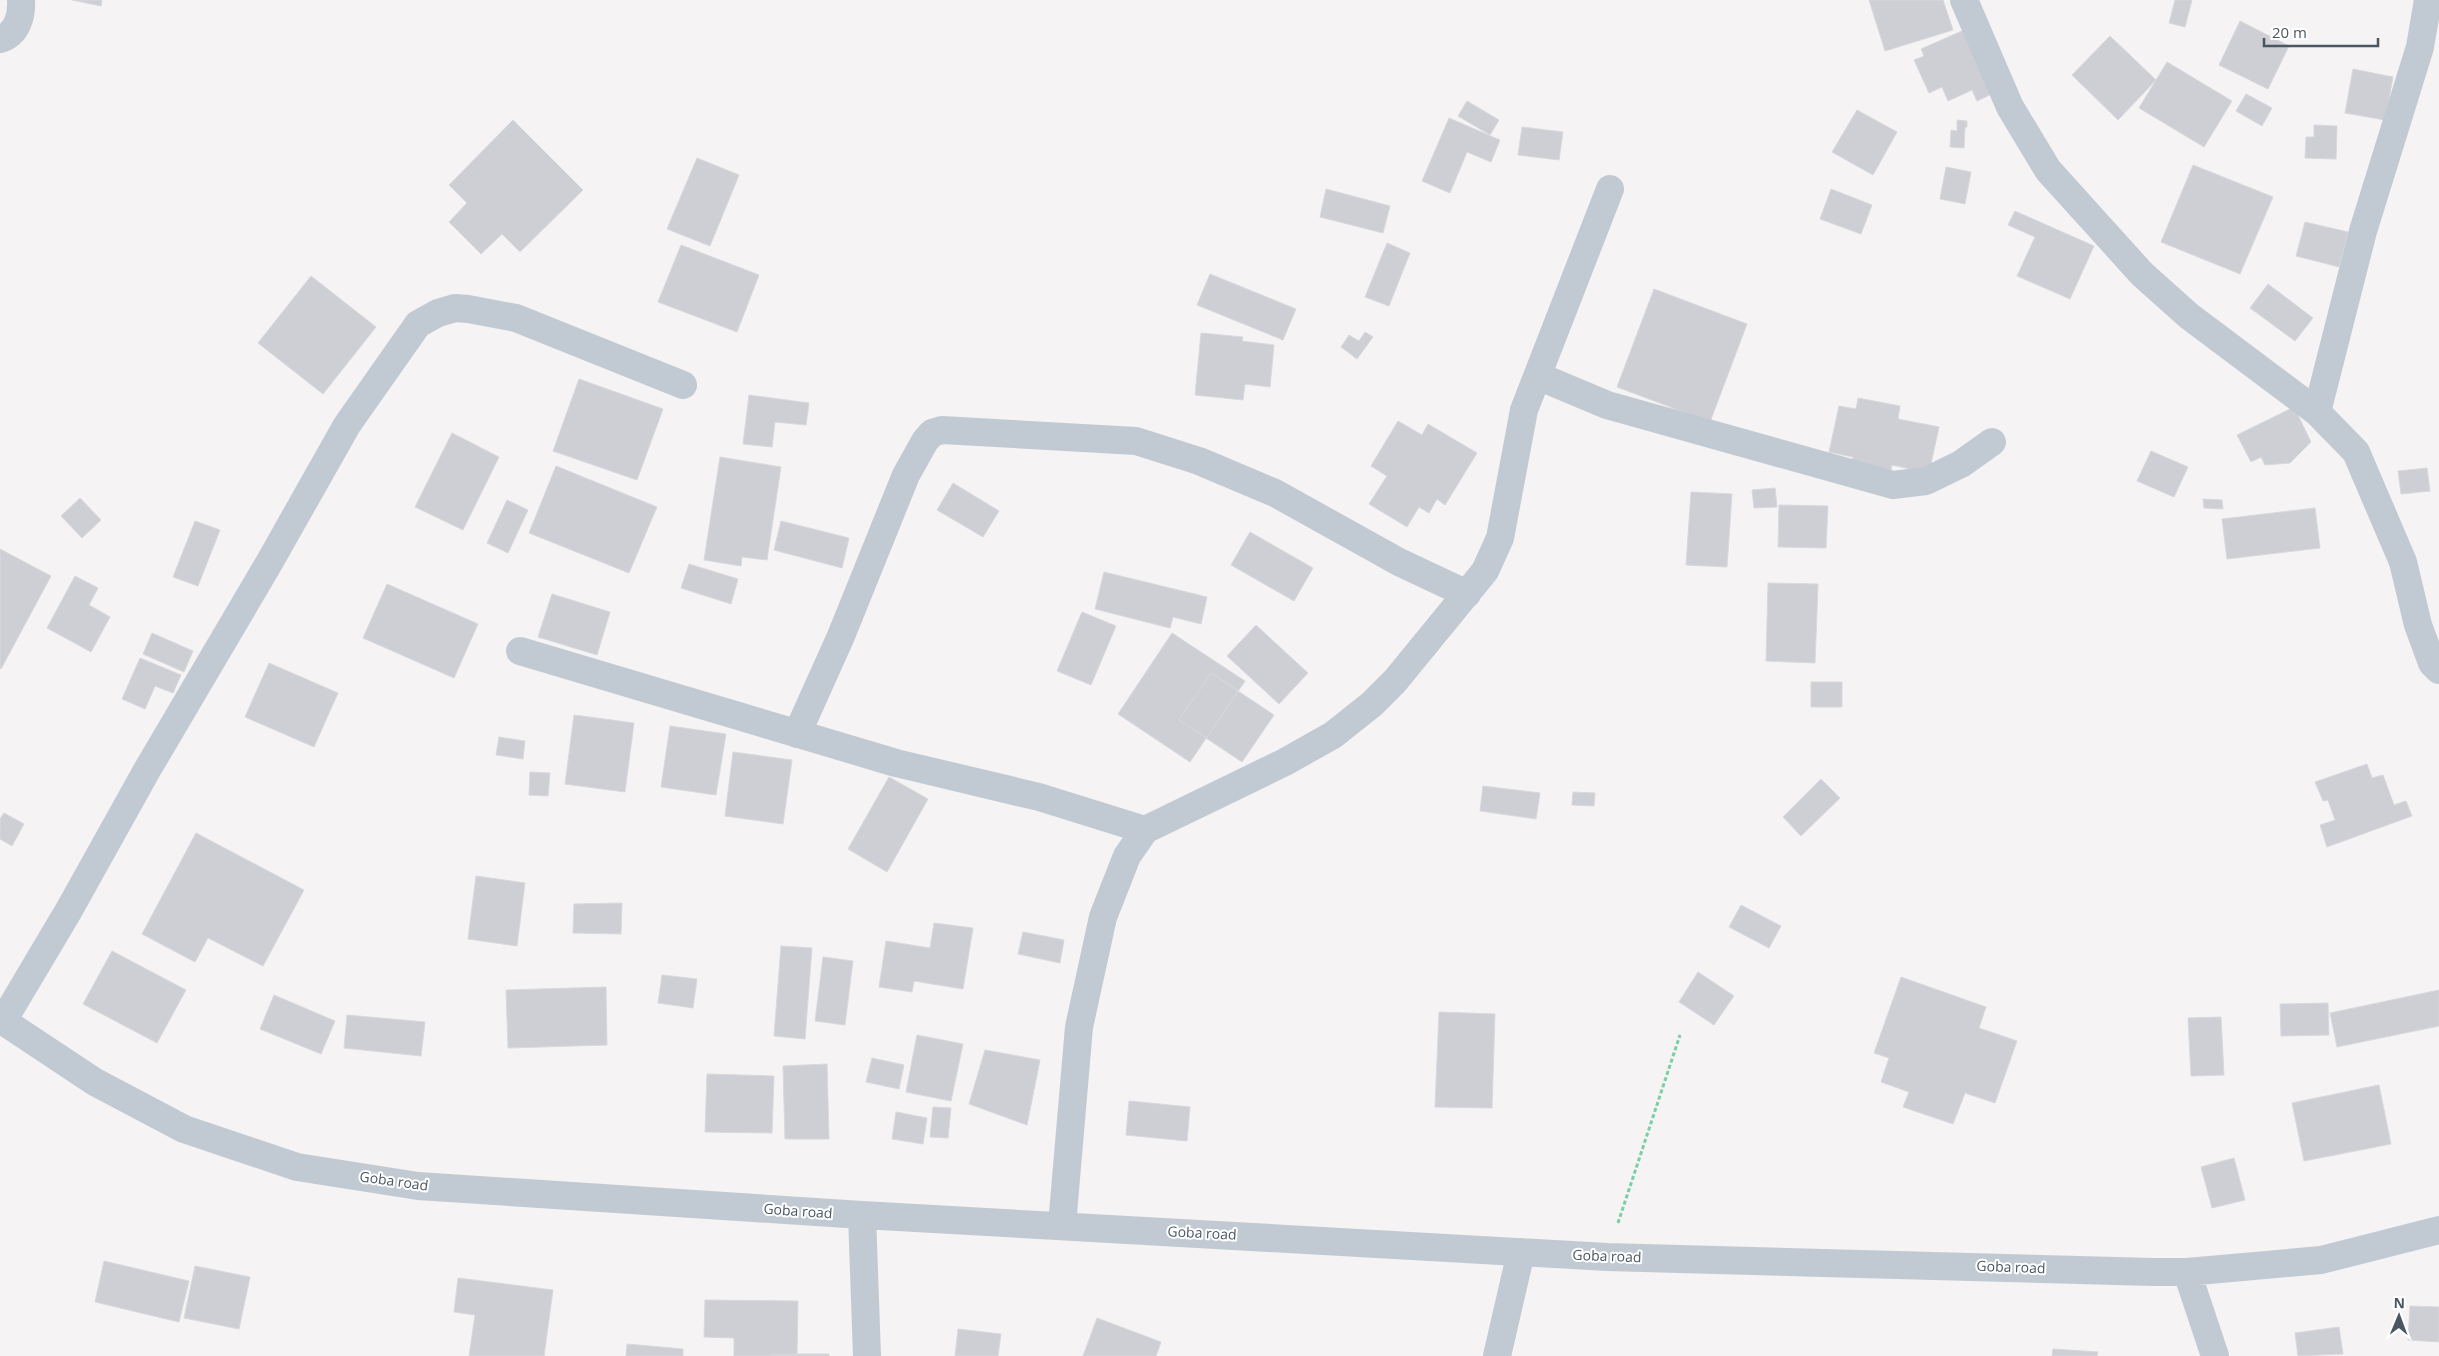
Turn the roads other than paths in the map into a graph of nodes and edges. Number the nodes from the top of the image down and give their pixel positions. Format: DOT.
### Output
graph roads {
  1 [pos="21,0"];
  2 [pos="1964,0"];
  3 [pos="2428,0"];
  4 [pos="0,39"];
  5 [pos="1610,189"];
  6 [pos="1538,376"];
  7 [pos="683,385"];
  8 [pos="2317,412"];
  9 [pos="1992,442"];
  10 [pos="1467,594"];
  11 [pos="520,651"];
  12 [pos="2439,670"];
  13 [pos="797,734"];
  14 [pos="1145,830"];
  15 [pos="1,1020"];
  16 [pos="862,1215"];
  17 [pos="1062,1225"];
  18 [pos="2439,1230"];
  19 [pos="1521,1252"];
  20 [pos="2187,1272"];
  21 [pos="866,1356"];
  22 [pos="1497,1356"];
  23 [pos="2216,1356"];
  1 -- 4 [label="street"];
  2 -- 8 [label="street"];
  3 -- 8 [label="street"];
  5 -- 6 [label="street"];
  6 -- 9 [label="street"];
  6 -- 10 [label="street"];
  7 -- 15 [label="street"];
  8 -- 12 [label="street"];
  10 -- 13 [label="street"];
  10 -- 14 [label="street"];
  11 -- 13 [label="street"];
  13 -- 14 [label="street"];
  14 -- 17 [label="street"];
  15 -- 16 [label="street, Goba road"];
  16 -- 17 [label="street, Goba road"];
  16 -- 21 [label="street"];
  17 -- 19 [label="street, Goba road"];
  18 -- 20 [label="street, Goba road"];
  19 -- 20 [label="street, Goba road"];
  19 -- 22 [label="street"];
  20 -- 23 [label="street"];
}
